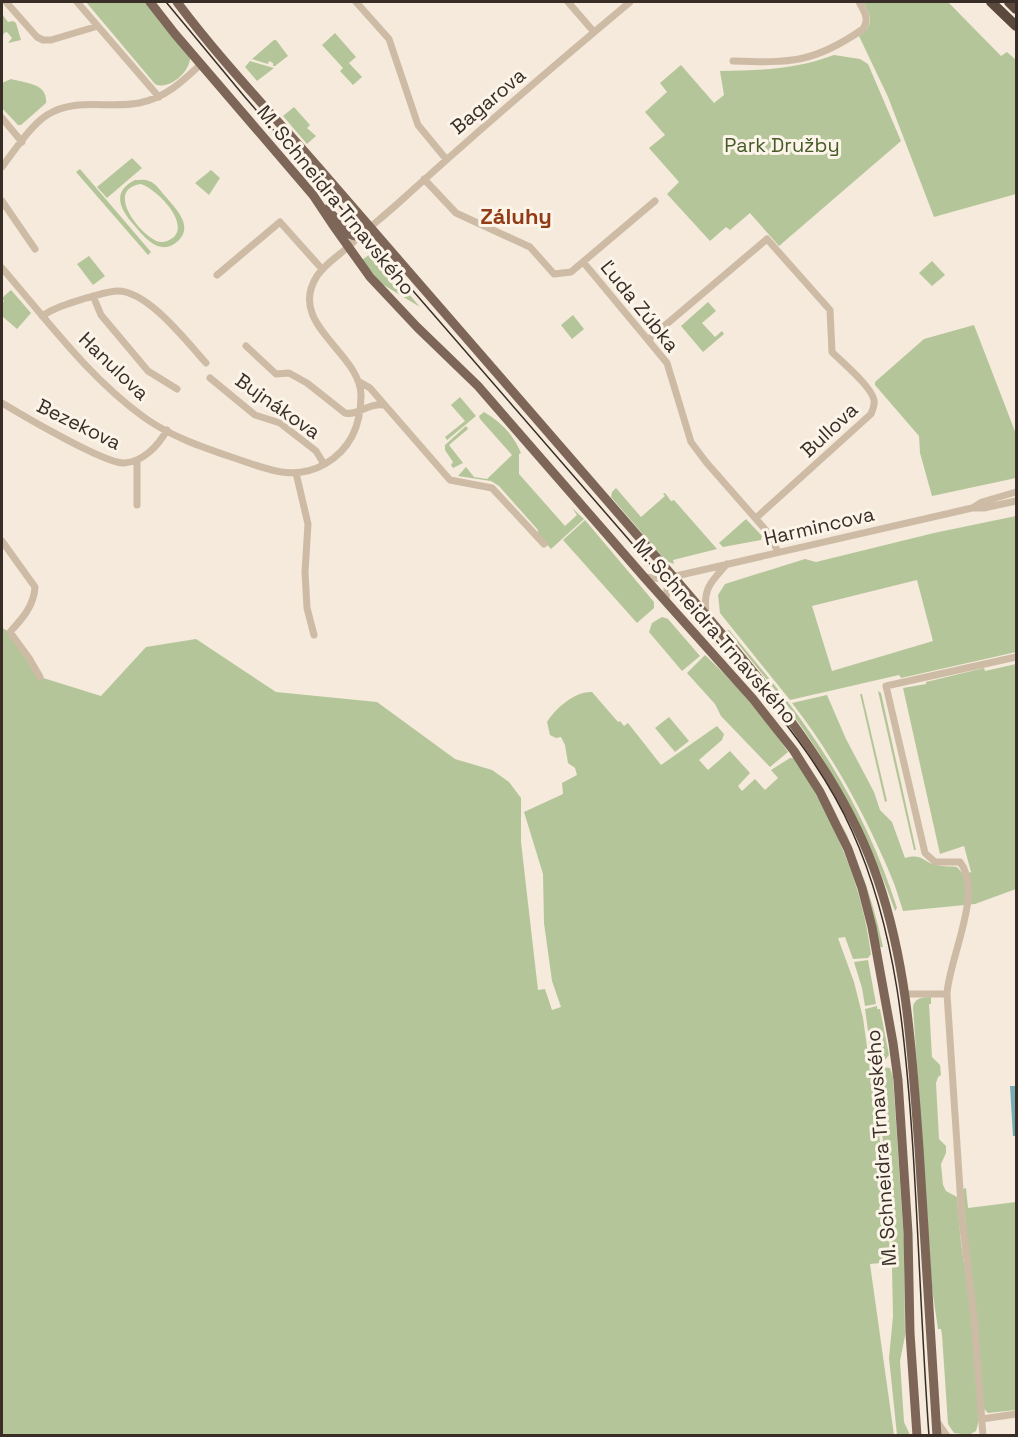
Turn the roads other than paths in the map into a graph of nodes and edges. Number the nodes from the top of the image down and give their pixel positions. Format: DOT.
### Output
graph roads {
  1 [pos="6,2"];
  2 [pos="77,2"];
  3 [pos="150,2"];
  4 [pos="177,2"];
  5 [pos="356,2"];
  6 [pos="568,2"];
  7 [pos="630,2"];
  8 [pos="859,2"];
  9 [pos="991,2"];
  10 [pos="1009,2"];
  11 [pos="1017,9"];
  12 [pos="98,26"];
  13 [pos="1017,26"];
  14 [pos="594,32"];
  15 [pos="733,61"];
  16 [pos="201,64"];
  17 [pos="159,97"];
  18 [pos="2,118"];
  19 [pos="22,142"];
  20 [pos="446,159"];
  21 [pos="2,167"];
  22 [pos="424,179"];
  23 [pos="313,195"];
  24 [pos="2,201"];
  25 [pos="655,201"];
  26 [pos="370,228"];
  27 [pos="359,237"];
  28 [pos="348,247"];
  29 [pos="35,249"];
  30 [pos="584,262"];
  31 [pos="2,268"];
  32 [pos="322,269"];
  33 [pos="217,275"];
  34 [pos="93,296"];
  35 [pos="42,316"];
  36 [pos="649,339"];
  37 [pos="246,346"];
  38 [pos="206,363"];
  39 [pos="210,378"];
  40 [pos="358,381"];
  41 [pos="177,388"];
  42 [pos="2,403"];
  43 [pos="384,405"];
  44 [pos="359,411"];
  45 [pos="167,430"];
  46 [pos="137,460"];
  47 [pos="324,464"];
  48 [pos="296,473"];
  49 [pos="1017,492"];
  50 [pos="1017,501"];
  51 [pos="137,505"];
  52 [pos="972,508"];
  53 [pos="756,519"];
  54 [pos="2,541"];
  55 [pos="544,544"];
  56 [pos="778,552"];
  57 [pos="727,564"];
  58 [pos="673,576"];
  59 [pos="644,578"];
  60 [pos="666,602"];
  61 [pos="706,613"];
  62 [pos="314,635"];
  63 [pos="1017,657"];
  64 [pos="40,677"];
  65 [pos="906,994"];
  66 [pos="947,994"];
  67 [pos="1017,1414"];
  68 [pos="982,1419"];
  69 [pos="936,1420"];
  70 [pos="918,1434"];
  71 [pos="937,1436"];
  72 [pos="946,1436"];
  73 [pos="983,1436"];
  1 -- 12 [label="street"];
  2 -- 12 [label="street"];
  3 -- 16 [label="main road, M. Schneidra Trnavského"];
  4 -- 26 [label="main road, M. Schneidra Trnavského"];
  5 -- 20 [label="street"];
  6 -- 14 [label="street"];
  7 -- 14 [label="street, Bagarova"];
  8 -- 15 [label="street"];
  9 -- 13 [label="highway"];
  10 -- 11 [label="highway"];
  12 -- 17 [label="street"];
  14 -- 20 [label="street, Bagarova"];
  16 -- 17 [label="street"];
  16 -- 23 [label="main road, M. Schneidra Trnavského"];
  17 -- 19 [label="street"];
  18 -- 19 [label="street"];
  19 -- 21 [label="street"];
  20 -- 22 [label="street, Bagarova"];
  22 -- 26 [label="street, Bagarova"];
  22 -- 30 [label="street"];
  23 -- 27 [label="main road"];
  23 -- 28 [label="main road, M. Schneidra Trnavského"];
  24 -- 29 [label="street"];
  25 -- 30 [label="street"];
  26 -- 27 [label="street, Bagarova"];
  26 -- 58 [label="main road, M. Schneidra Trnavského"];
  27 -- 28 [label="street, Bagarova"];
  28 -- 32 [label="street"];
  28 -- 59 [label="main road, M. Schneidra Trnavského"];
  30 -- 36 [label="street, Ľuda Zúbka"];
  31 -- 35 [label="street, Hanulova"];
  32 -- 33 [label="street"];
  32 -- 40 [label="street"];
  34 -- 35 [label="street"];
  34 -- 38 [label="street"];
  34 -- 41 [label="street"];
  35 -- 45 [label="street, Hanulova"];
  36 -- 53 [label="street, Ľuda Zúbka"];
  36 -- 53 [label="street, Bullova"];
  37 -- 44 [label="street"];
  39 -- 47 [label="street, Bujnákova"];
  40 -- 43 [label="street"];
  40 -- 44 [label="street, Hanulova"];
  42 -- 46 [label="street, Bezekova"];
  43 -- 44 [label="street"];
  43 -- 55 [label="street"];
  44 -- 47 [label="street, Hanulova"];
  45 -- 46 [label="street, Bezekova"];
  45 -- 48 [label="street, Hanulova"];
  46 -- 51 [label="street"];
  47 -- 48 [label="street, Hanulova"];
  48 -- 62 [label="street"];
  49 -- 52 [label="street, Harmincova"];
  50 -- 52 [label="street, Harmincova"];
  52 -- 56 [label="street, Harmincova"];
  53 -- 56 [label="street, Ľuda Zúbka"];
  54 -- 64 [label="street"];
  56 -- 57 [label="street, Harmincova"];
  57 -- 58 [label="street, Harmincova"];
  57 -- 61 [label="street"];
  58 -- 59 [label="street, Harmincova"];
  58 -- 60 [label="street"];
  58 -- 61 [label="main road, M. Schneidra Trnavského"];
  59 -- 60 [label="main road, M. Schneidra Trnavského"];
  60 -- 70 [label="main road, M. Schneidra Trnavského"];
  61 -- 65 [label="main road, M. Schneidra Trnavského"];
  63 -- 66 [label="street"];
  65 -- 66 [label="street"];
  65 -- 69 [label="main road, M. Schneidra Trnavského"];
  66 -- 68 [label="street"];
  67 -- 68 [label="street"];
  68 -- 73 [label="street"];
  69 -- 71 [label="main road, M. Schneidra Trnavského"];
  69 -- 72 [label="street"];
}
